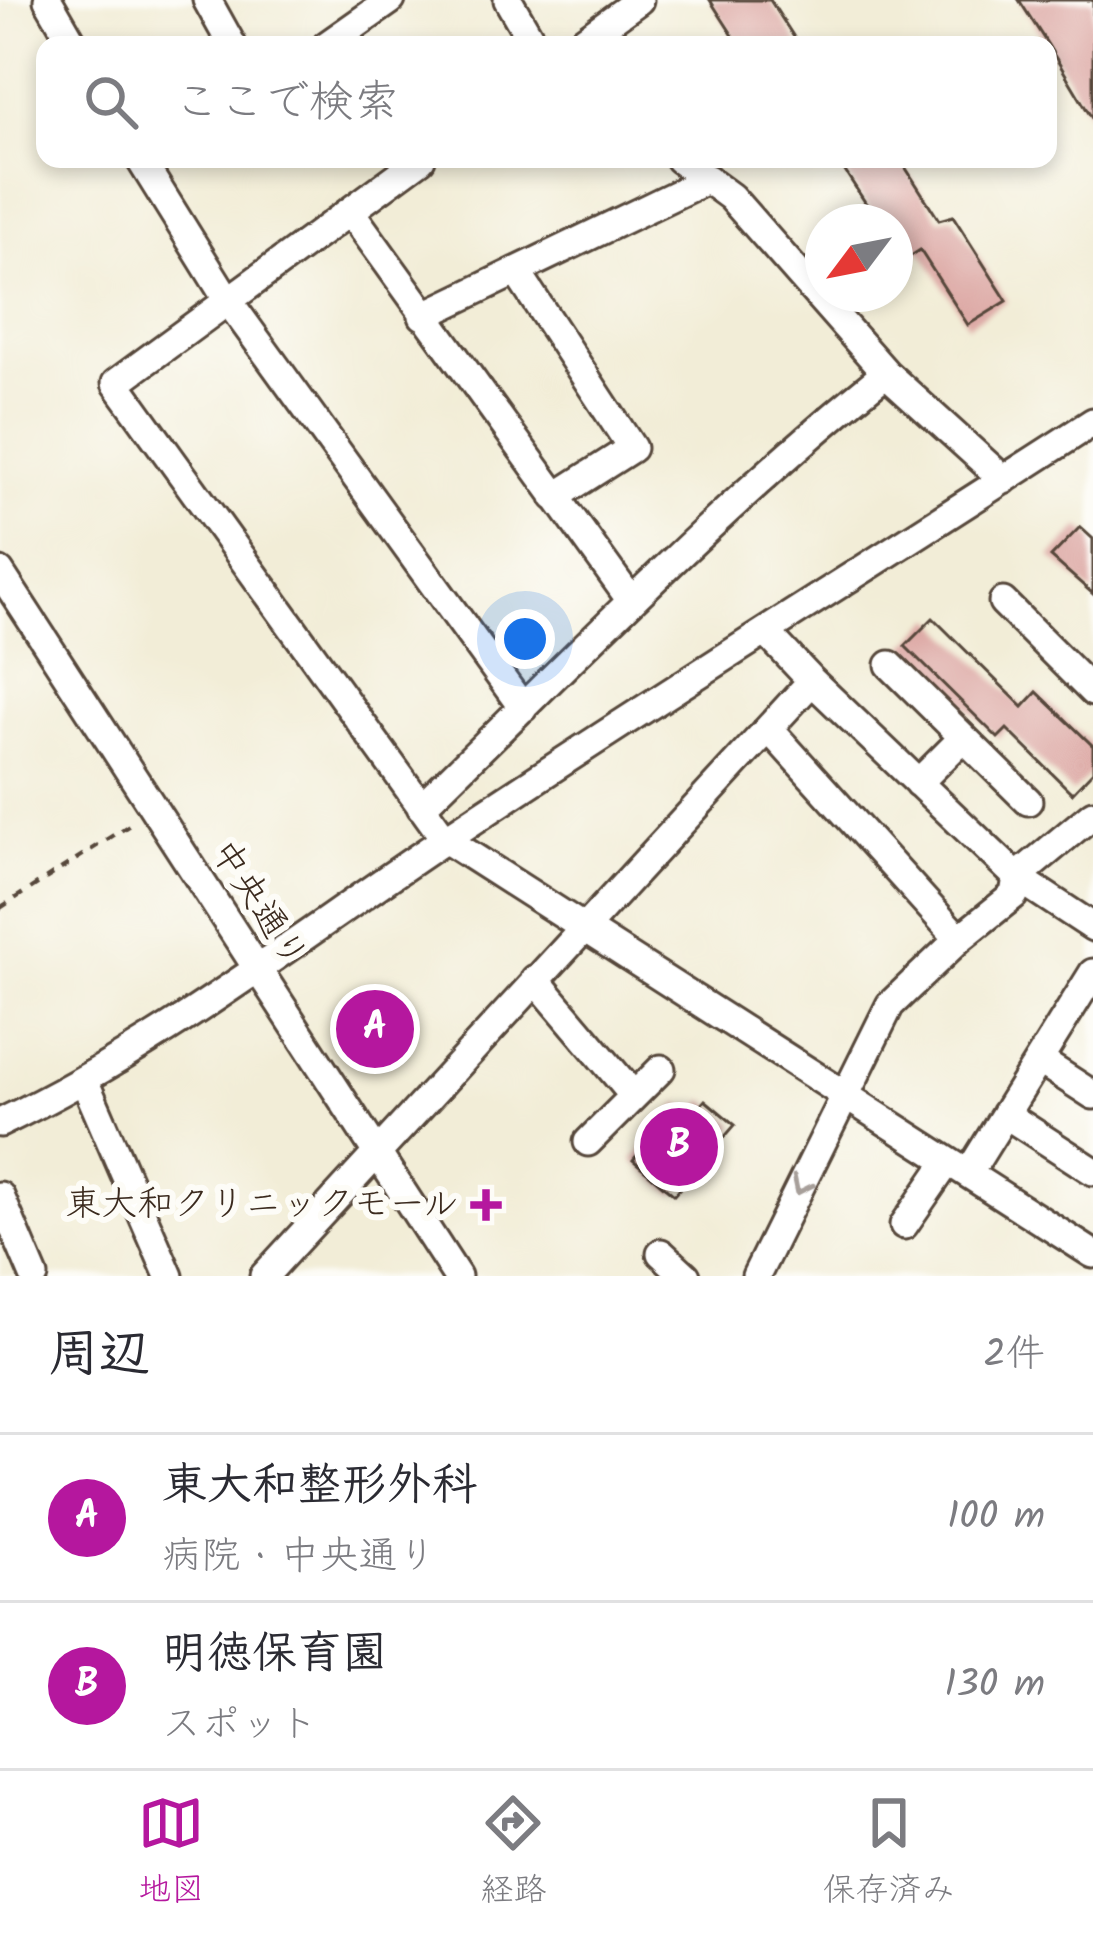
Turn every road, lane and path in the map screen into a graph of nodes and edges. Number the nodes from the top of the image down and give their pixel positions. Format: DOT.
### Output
graph roads {
  1 [pos="48,0"];
  2 [pos="207,0"];
  3 [pos="391,0"];
  4 [pos="508,0"];
  5 [pos="639,0"];
  6 [pos="355,10"];
  7 [pos="69,36"];
  8 [pos="227,36"];
  9 [pos="333,36"];
  10 [pos="529,36"];
  11 [pos="589,36"];
  12 [pos="156,168"];
  13 [pos="409,168"];
  14 [pos="693,168"];
  15 [pos="708,179"];
  16 [pos="350,211"];
  17 [pos="516,271"];
  18 [pos="227,299"];
  19 [pos="423,316"];
  20 [pos="886,373"];
  21 [pos="1093,422"];
  22 [pos="1004,480"];
  23 [pos="555,497"];
  24 [pos="0,572"];
  25 [pos="630,599"];
  26 [pos="1003,602"];
  27 [pos="766,632"];
  28 [pos="890,665"];
  29 [pos="812,681"];
  30 [pos="1093,692"];
  31 [pos="523,708"];
  32 [pos="770,729"];
  33 [pos="963,738"];
  34 [pos="918,783"];
  35 [pos="1028,801"];
  36 [pos="421,807"];
  37 [pos="154,809"];
  38 [pos="1093,814"];
  39 [pos="445,839"];
  40 [pos="1017,877"];
  41 [pos="0,908"];
  42 [pos="1093,927"];
  43 [pos="584,928"];
  44 [pos="958,939"];
  45 [pos="256,969"];
  46 [pos="535,979"];
  47 [pos="1089,991"];
  48 [pos="1040,1060"];
  49 [pos="662,1069"];
  50 [pos="84,1080"];
  51 [pos="845,1095"];
  52 [pos="1093,1095"];
  53 [pos="634,1096"];
  54 [pos="1005,1114"];
  55 [pos="0,1123"];
  56 [pos="588,1142"];
  57 [pos="376,1150"];
  58 [pos="958,1168"];
  59 [pos="1093,1171"];
  60 [pos="0,1196"];
  61 [pos="904,1225"];
  62 [pos="661,1252"];
  63 [pos="1093,1254"];
  64 [pos="768,1270"];
  65 [pos="34,1276"];
  66 [pos="169,1276"];
  67 [pos="264,1276"];
  68 [pos="457,1276"];
  69 [pos="686,1276"];
  1 -- 7 [label="street"];
  2 -- 8 [label="street"];
  3 -- 6 [label="street"];
  4 -- 10 [label="street"];
  5 -- 11 [label="street"];
  6 -- 9 [label="street"];
  12 -- 18 [label="street"];
  13 -- 16 [label="street"];
  14 -- 15 [label="street"];
  15 -- 17 [label="street"];
  15 -- 20 [label="street"];
  16 -- 18 [label="street"];
  16 -- 19 [label="street"];
  17 -- 19 [label="street"];
  17 -- 23 [label="street"];
  18 -- 31 [label="street"];
  18 -- 36 [label="street"];
  19 -- 23 [label="street"];
  20 -- 22 [label="street"];
  20 -- 25 [label="street"];
  21 -- 22 [label="street"];
  22 -- 27 [label="street"];
  23 -- 25 [label="street"];
  24 -- 37 [label="street, 中央通り"];
  25 -- 31 [label="street"];
  26 -- 30 [label="street"];
  27 -- 29 [label="street"];
  27 -- 39 [label="street"];
  28 -- 33 [label="street"];
  29 -- 32 [label="street"];
  29 -- 34 [label="street"];
  31 -- 36 [label="street"];
  32 -- 43 [label="street"];
  32 -- 44 [label="street"];
  33 -- 34 [label="street"];
  33 -- 35 [label="street"];
  34 -- 40 [label="street"];
  36 -- 39 [label="street"];
  37 -- 41 [label="path"];
  37 -- 45 [label="street, 中央通り"];
  38 -- 40 [label="street"];
  39 -- 43 [label="street"];
  39 -- 45 [label="street"];
  40 -- 42 [label="street"];
  40 -- 44 [label="street"];
  43 -- 46 [label="street"];
  43 -- 51 [label="street"];
  44 -- 51 [label="street"];
  45 -- 50 [label="street"];
  45 -- 57 [label="street, 中央通り"];
  46 -- 53 [label="street"];
  46 -- 57 [label="street"];
  47 -- 48 [label="street"];
  48 -- 52 [label="street"];
  48 -- 54 [label="street"];
  49 -- 53 [label="street"];
  50 -- 55 [label="street"];
  50 -- 66 [label="street"];
  51 -- 58 [label="street"];
  51 -- 64 [label="street, one-way"];
  53 -- 56 [label="street"];
  54 -- 58 [label="street"];
  54 -- 59 [label="street"];
  57 -- 67 [label="street"];
  57 -- 68 [label="street, 中央通り"];
  58 -- 61 [label="street"];
  58 -- 63 [label="street"];
  60 -- 65 [label="street"];
  62 -- 69 [label="street"];
}
